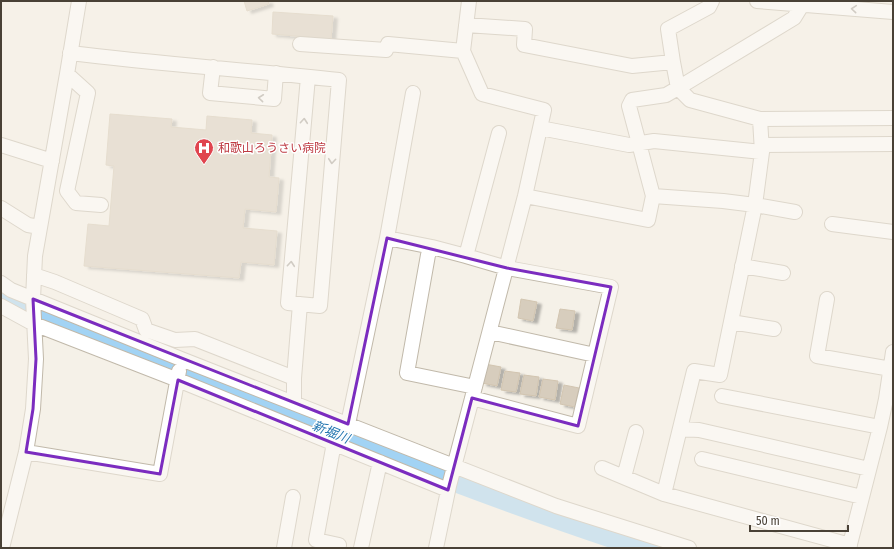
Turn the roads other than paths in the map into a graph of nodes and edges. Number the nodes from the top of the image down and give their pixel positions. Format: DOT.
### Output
graph roads {
  1 [pos="79,1"];
  2 [pos="469,1"];
  3 [pos="712,1"];
  4 [pos="758,1"];
  5 [pos="802,5"];
  6 [pos="893,12"];
  7 [pos="466,25"];
  8 [pos="300,44"];
  9 [pos="463,51"];
  10 [pos="70,53"];
  11 [pos="673,62"];
  12 [pos="213,67"];
  13 [pos="276,73"];
  14 [pos="68,74"];
  15 [pos="308,76"];
  16 [pos="678,88"];
  17 [pos="413,93"];
  18 [pos="893,118"];
  19 [pos="760,119"];
  20 [pos="540,128"];
  21 [pos="499,133"];
  22 [pos="639,144"];
  23 [pos="893,144"];
  24 [pos="1,145"];
  25 [pos="762,148"];
  26 [pos="52,161"];
  27 [pos="525,196"];
  28 [pos="652,196"];
  29 [pos="101,205"];
  30 [pos="755,205"];
  31 [pos="1,208"];
  32 [pos="795,212"];
  33 [pos="832,224"];
  34 [pos="40,227"];
  35 [pos="893,232"];
  36 [pos="387,238"];
  37 [pos="432,247"];
  38 [pos="466,256"];
  39 [pos="742,266"];
  40 [pos="507,268"];
  41 [pos="783,273"];
  42 [pos="34,275"];
  43 [pos="1,284"];
  44 [pos="33,299"];
  45 [pos="827,299"];
  46 [pos="294,304"];
  47 [pos="1,306"];
  48 [pos="731,322"];
  49 [pos="34,324"];
  50 [pos="774,329"];
  51 [pos="490,332"];
  52 [pos="893,352"];
  53 [pos="595,355"];
  54 [pos="181,359"];
  55 [pos="891,369"];
  56 [pos="294,378"];
  57 [pos="178,380"];
  58 [pos="473,393"];
  59 [pos="722,396"];
  60 [pos="294,403"];
  61 [pos="348,424"];
  62 [pos="880,427"];
  63 [pos="680,429"];
  64 [pos="636,432"];
  65 [pos="334,443"];
  66 [pos="26,452"];
  67 [pos="702,459"];
  68 [pos="380,462"];
  69 [pos="602,468"];
  70 [pos="453,469"];
  71 [pos="869,469"];
  72 [pos="624,477"];
  73 [pos="448,488"];
  74 [pos="664,494"];
  75 [pos="862,496"];
  76 [pos="293,497"];
  77 [pos="338,546"];
  78 [pos="849,547"];
  79 [pos="2,548"];
  80 [pos="284,548"];
  81 [pos="355,548"];
  82 [pos="362,548"];
  83 [pos="436,548"];
  84 [pos="689,548"];
  1 -- 10 [label="street"];
  2 -- 7 [label="street"];
  3 -- 11 [label="street"];
  4 -- 5 [label="street"];
  6 -- 5 [label="street, one-way"];
  5 -- 16 [label="street"];
  7 -- 9 [label="street"];
  7 -- 11 [label="street"];
  8 -- 9 [label="street"];
  9 -- 20 [label="street"];
  10 -- 12 [label="street"];
  10 -- 14 [label="street"];
  11 -- 16 [label="street"];
  12 -- 13 [label="street"];
  13 -- 12 [label="street, one-way"];
  13 -- 15 [label="street"];
  14 -- 26 [label="street"];
  14 -- 29 [label="street"];
  46 -- 15 [label="street, one-way"];
  15 -- 46 [label="street, one-way"];
  16 -- 19 [label="street"];
  16 -- 22 [label="street"];
  17 -- 36 [label="street"];
  18 -- 19 [label="street"];
  19 -- 25 [label="street"];
  20 -- 22 [label="street"];
  20 -- 27 [label="street"];
  21 -- 38 [label="street"];
  22 -- 25 [label="street"];
  22 -- 28 [label="street"];
  23 -- 25 [label="street"];
  24 -- 26 [label="street"];
  25 -- 30 [label="street"];
  26 -- 34 [label="street"];
  27 -- 28 [label="street"];
  27 -- 40 [label="street"];
  28 -- 30 [label="street"];
  30 -- 32 [label="street"];
  30 -- 39 [label="street"];
  31 -- 34 [label="street"];
  33 -- 35 [label="street"];
  34 -- 42 [label="street"];
  36 -- 37 [label="street"];
  36 -- 61 [label="street"];
  37 -- 38 [label="street"];
  37 -- 58 [label="street"];
  38 -- 40 [label="street"];
  39 -- 41 [label="street"];
  39 -- 48 [label="street"];
  40 -- 51 [label="street"];
  40 -- 53 [label="street"];
  42 -- 44 [label="street"];
  42 -- 56 [label="street"];
  43 -- 44 [label="street"];
  44 -- 49 [label="street"];
  44 -- 54 [label="street"];
  45 -- 55 [label="street"];
  46 -- 56 [label="street"];
  47 -- 49 [label="street"];
  48 -- 50 [label="street"];
  48 -- 63 [label="street"];
  49 -- 57 [label="street"];
  49 -- 66 [label="street"];
  51 -- 53 [label="street"];
  51 -- 58 [label="street"];
  52 -- 55 [label="street"];
  53 -- 58 [label="street"];
  54 -- 57 [label="street"];
  54 -- 60 [label="street"];
  55 -- 62 [label="street"];
  56 -- 60 [label="street"];
  57 -- 65 [label="street"];
  57 -- 66 [label="street"];
  58 -- 70 [label="street"];
  59 -- 62 [label="street"];
  60 -- 61 [label="street"];
  61 -- 70 [label="street"];
  62 -- 71 [label="street"];
  63 -- 71 [label="street"];
  63 -- 74 [label="street"];
  64 -- 72 [label="street"];
  65 -- 68 [label="street"];
  65 -- 77 [label="street"];
  66 -- 79 [label="street"];
  67 -- 75 [label="street"];
  68 -- 73 [label="street"];
  68 -- 82 [label="street"];
  69 -- 72 [label="street"];
  70 -- 73 [label="street"];
  70 -- 84 [label="street"];
  71 -- 75 [label="street"];
  72 -- 74 [label="street"];
  73 -- 83 [label="street"];
  74 -- 78 [label="street"];
  75 -- 78 [label="street"];
  76 -- 80 [label="street"];
  77 -- 81 [label="street"];
}
